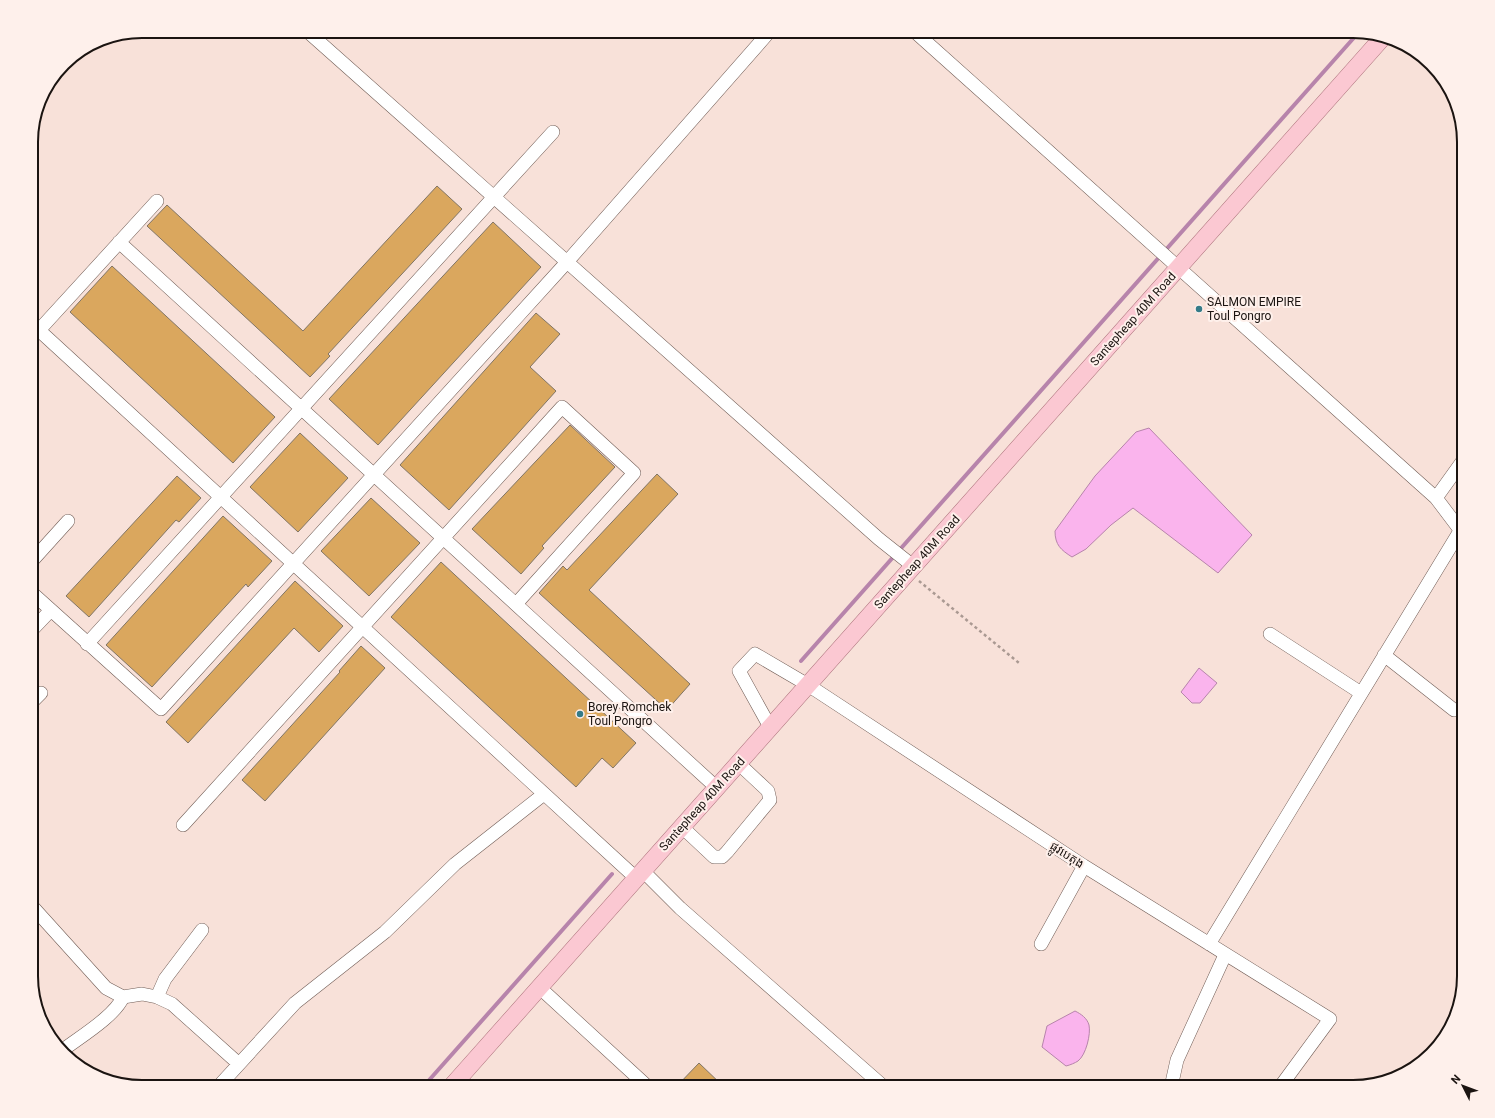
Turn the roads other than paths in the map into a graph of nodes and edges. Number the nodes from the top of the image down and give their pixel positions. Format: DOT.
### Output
graph roads {
  1 [pos="316,38"];
  2 [pos="764,38"];
  3 [pos="922,38"];
  4 [pos="1379,42"];
  5 [pos="553,132"];
  6 [pos="493,196"];
  7 [pos="157,201"];
  8 [pos="119,242"];
  9 [pos="567,262"];
  10 [pos="1174,262"];
  11 [pos="38,332"];
  12 [pos="38,337"];
  13 [pos="301,409"];
  14 [pos="1457,469"];
  15 [pos="374,475"];
  16 [pos="221,498"];
  17 [pos="1436,498"];
  18 [pos="68,521"];
  19 [pos="1457,526"];
  20 [pos="443,538"];
  21 [pos="1457,541"];
  22 [pos="38,554"];
  23 [pos="293,564"];
  24 [pos="908,566"];
  25 [pos="38,598"];
  26 [pos="516,604"];
  27 [pos="51,610"];
  28 [pos="38,624"];
  29 [pos="362,627"];
  30 [pos="1270,634"];
  31 [pos="88,644"];
  32 [pos="1384,655"];
  33 [pos="808,685"];
  34 [pos="41,692"];
  35 [pos="1361,693"];
  36 [pos="38,695"];
  37 [pos="1454,710"];
  38 [pos="770,727"];
  39 [pos="738,763"];
  40 [pos="717,788"];
  41 [pos="544,794"];
  42 [pos="183,825"];
  43 [pos="682,827"];
  44 [pos="1084,866"];
  45 [pos="640,875"];
  46 [pos="38,913"];
  47 [pos="202,930"];
  48 [pos="1041,944"];
  49 [pos="1209,944"];
  50 [pos="1225,955"];
  51 [pos="539,987"];
  52 [pos="123,997"];
  53 [pos="157,997"];
  54 [pos="67,1047"];
  55 [pos="239,1064"];
  56 [pos="224,1080"];
  57 [pos="456,1080"];
  58 [pos="640,1080"];
  59 [pos="876,1080"];
  60 [pos="1173,1080"];
  61 [pos="1285,1080"];
  1 -- 6 [label="street"];
  2 -- 9 [label="street"];
  3 -- 10 [label="street"];
  4 -- 10 [label="main road, Santepheap 40M Road"];
  5 -- 6 [label="street"];
  6 -- 9 [label="street"];
  6 -- 13 [label="street"];
  7 -- 8 [label="street"];
  8 -- 11 [label="street"];
  8 -- 13 [label="street"];
  9 -- 15 [label="street"];
  9 -- 24 [label="street"];
  10 -- 17 [label="street"];
  10 -- 24 [label="main road, Santepheap 40M Road"];
  12 -- 16 [label="street"];
  13 -- 15 [label="street"];
  13 -- 16 [label="street"];
  14 -- 17 [label="street"];
  15 -- 20 [label="street"];
  15 -- 23 [label="street"];
  16 -- 23 [label="street"];
  16 -- 31 [label="street"];
  17 -- 19 [label="street"];
  18 -- 22 [label="street"];
  20 -- 26 [label="street"];
  20 -- 26 [label="street"];
  20 -- 29 [label="street"];
  21 -- 32 [label="street"];
  23 -- 29 [label="street"];
  23 -- 31 [label="street"];
  24 -- 33 [label="main road, Santepheap 40M Road"];
  25 -- 27 [label="street"];
  26 -- 40 [label="street"];
  27 -- 28 [label="street"];
  27 -- 31 [label="street"];
  29 -- 41 [label="street"];
  29 -- 42 [label="street"];
  30 -- 35 [label="street"];
  32 -- 35 [label="street"];
  32 -- 37 [label="street"];
  33 -- 38 [label="main road, Santepheap 40M Road"];
  33 -- 38 [label="street, ផ្លូវបេតុង"];
  33 -- 44 [label="street, ផ្លូវបេតុង"];
  34 -- 36 [label="street"];
  35 -- 49 [label="street"];
  38 -- 39 [label="main road, Santepheap 40M Road"];
  39 -- 40 [label="main road, Santepheap 40M Road"];
  39 -- 43 [label="street"];
  40 -- 43 [label="main road, Santepheap 40M Road"];
  41 -- 45 [label="street"];
  41 -- 55 [label="street"];
  43 -- 45 [label="main road, Santepheap 40M Road"];
  44 -- 48 [label="street"];
  44 -- 49 [label="street, ផ្លូវបេតុង"];
  45 -- 51 [label="main road, Santepheap 40M Road"];
  45 -- 59 [label="street"];
  46 -- 52 [label="street"];
  47 -- 53 [label="street"];
  49 -- 50 [label="street, ផ្លូវបេតុង"];
  50 -- 60 [label="street"];
  50 -- 61 [label="street, ផ្លូវបេតុង"];
  51 -- 57 [label="main road, Santepheap 40M Road"];
  51 -- 58 [label="street"];
  52 -- 53 [label="street"];
  52 -- 54 [label="street"];
  53 -- 55 [label="street"];
  55 -- 56 [label="street"];
}
